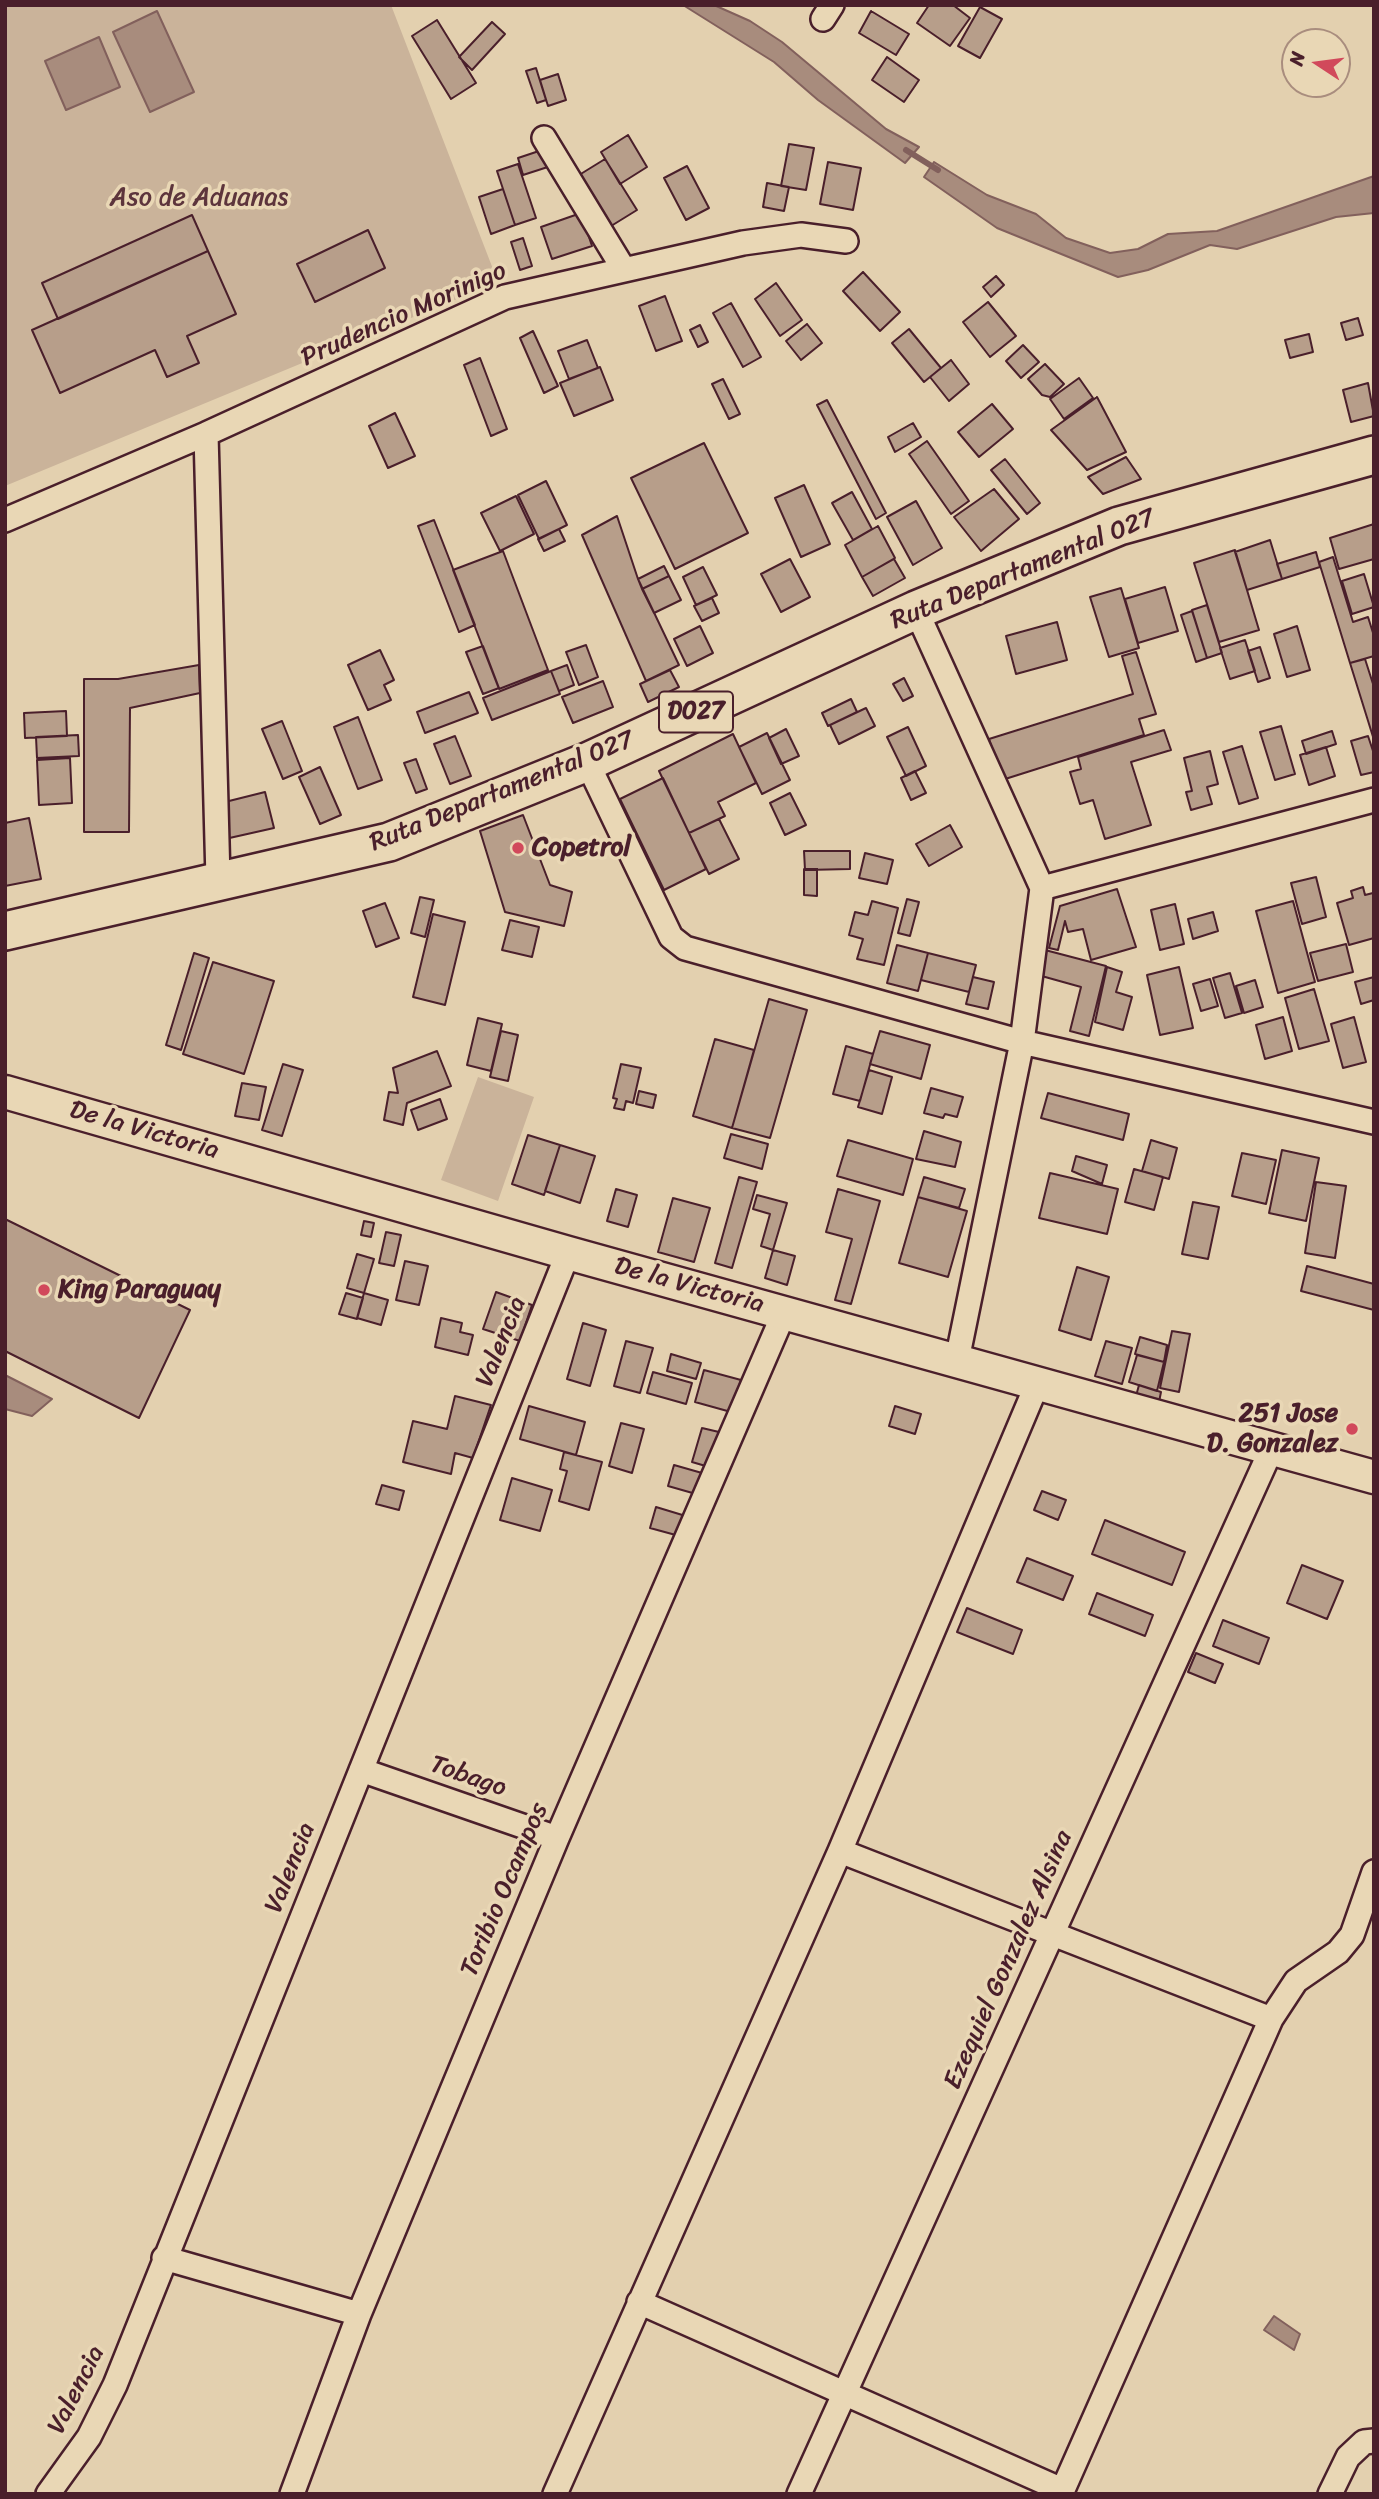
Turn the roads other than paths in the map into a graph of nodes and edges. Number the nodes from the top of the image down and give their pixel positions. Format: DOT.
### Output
graph roads {
  1 [pos="544,138"];
  2 [pos="846,241"];
  3 [pos="623,268"];
  4 [pos="206,434"];
  5 [pos="1374,454"];
  6 [pos="5,520"];
  7 [pos="916,610"];
  8 [pos="587,762"];
  9 [pos="1374,800"];
  10 [pos="218,879"];
  11 [pos="1042,888"];
  12 [pos="5,931"];
  13 [pos="1023,1042"];
  14 [pos="5,1091"];
  15 [pos="1374,1122"];
  16 [pos="568,1253"];
  17 [pos="784,1313"];
  18 [pos="957,1360"];
  19 [pos="1038,1382"];
  20 [pos="1272,1450"];
  21 [pos="1374,1477"];
  22 [pos="361,1770"];
  23 [pos="557,1838"];
  24 [pos="840,1851"];
  25 [pos="1374,1872"];
  26 [pos="1051,1933"];
  27 [pos="1271,2020"];
  28 [pos="164,2258"];
  29 [pos="639,2302"];
  30 [pos="359,2314"];
  31 [pos="844,2391"];
  32 [pos="1374,2441"];
  33 [pos="1062,2492"];
  34 [pos="48,2494"];
  35 [pos="292,2494"];
  36 [pos="555,2494"];
  37 [pos="799,2494"];
  38 [pos="1330,2494"];
  1 -- 3 [label="street"];
  2 -- 3 [label="street, Prudencio Morinigo"];
  3 -- 4 [label="street, Prudencio Morinigo"];
  4 -- 6 [label="street, Prudencio Morinigo"];
  4 -- 10 [label="street"];
  5 -- 7 [label="main road, Ruta Departamental 027 / D027"];
  7 -- 8 [label="main road, Ruta Departamental 027 / D027"];
  7 -- 11 [label="street"];
  8 -- 10 [label="main road, Ruta Departamental 027 / D027"];
  8 -- 13 [label="street"];
  9 -- 11 [label="street"];
  10 -- 12 [label="main road, Ruta Departamental 027 / D027"];
  11 -- 13 [label="street"];
  13 -- 15 [label="street"];
  13 -- 18 [label="street"];
  14 -- 16 [label="main road, De la Victoria"];
  16 -- 17 [label="main road, De la Victoria"];
  16 -- 22 [label="street, Valencia"];
  17 -- 18 [label="main road, De la Victoria"];
  17 -- 23 [label="street, Toribio Ocampos"];
  18 -- 19 [label="main road, De la Victoria"];
  19 -- 20 [label="main road, De la Victoria"];
  19 -- 24 [label="street"];
  20 -- 21 [label="main road, De la Victoria"];
  20 -- 26 [label="street, Ezequiel Gonzalez Alsina"];
  22 -- 23 [label="street, Tobago"];
  22 -- 28 [label="street, Valencia"];
  23 -- 30 [label="street, Toribio Ocampos"];
  24 -- 26 [label="street"];
  24 -- 29 [label="street"];
  25 -- 27 [label="street"];
  26 -- 27 [label="street"];
  26 -- 31 [label="street, Ezequiel Gonzalez Alsina"];
  27 -- 33 [label="street"];
  28 -- 30 [label="street"];
  28 -- 34 [label="street, Valencia"];
  29 -- 31 [label="street"];
  29 -- 36 [label="street"];
  30 -- 35 [label="street, Toribio Ocampos"];
  31 -- 33 [label="street"];
  31 -- 37 [label="street, Ezequiel Gonzalez Alsina"];
  32 -- 38 [label="street"];
}
